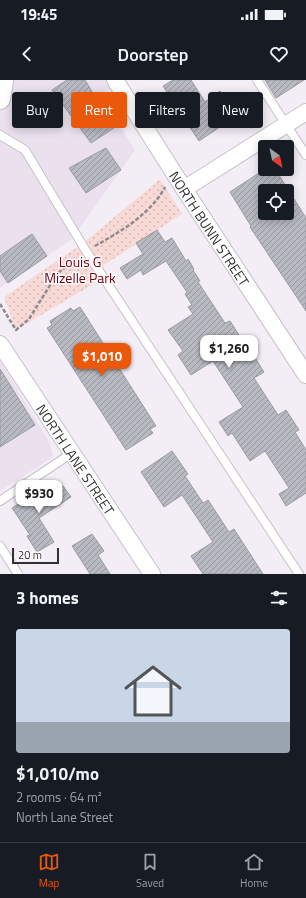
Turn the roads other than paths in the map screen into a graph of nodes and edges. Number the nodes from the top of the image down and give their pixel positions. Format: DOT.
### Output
graph roads {
  1 [pos="4,80"];
  2 [pos="115,80"];
  3 [pos="257,80"];
  4 [pos="0,100"];
  5 [pos="306,112"];
  6 [pos="286,125"];
  7 [pos="0,136"];
  8 [pos="306,156"];
  9 [pos="180,183"];
  10 [pos="0,344"];
  11 [pos="306,375"];
  12 [pos="72,453"];
  13 [pos="0,501"];
  14 [pos="0,546"];
  15 [pos="18,574"];
  16 [pos="152,574"];
  17 [pos="299,574"];
  1 -- 4 [label="street"];
  2 -- 9 [label="street, NORTH BUNN STREET"];
  3 -- 6 [label="lane"];
  5 -- 6 [label="street"];
  6 -- 8 [label="lane"];
  6 -- 9 [label="street"];
  7 -- 17 [label="lane"];
  9 -- 11 [label="street, NORTH BUNN STREET"];
  10 -- 12 [label="street, NORTH LANE STREET"];
  12 -- 13 [label="lane"];
  12 -- 16 [label="street, NORTH LANE STREET"];
  14 -- 15 [label="lane"];
}
